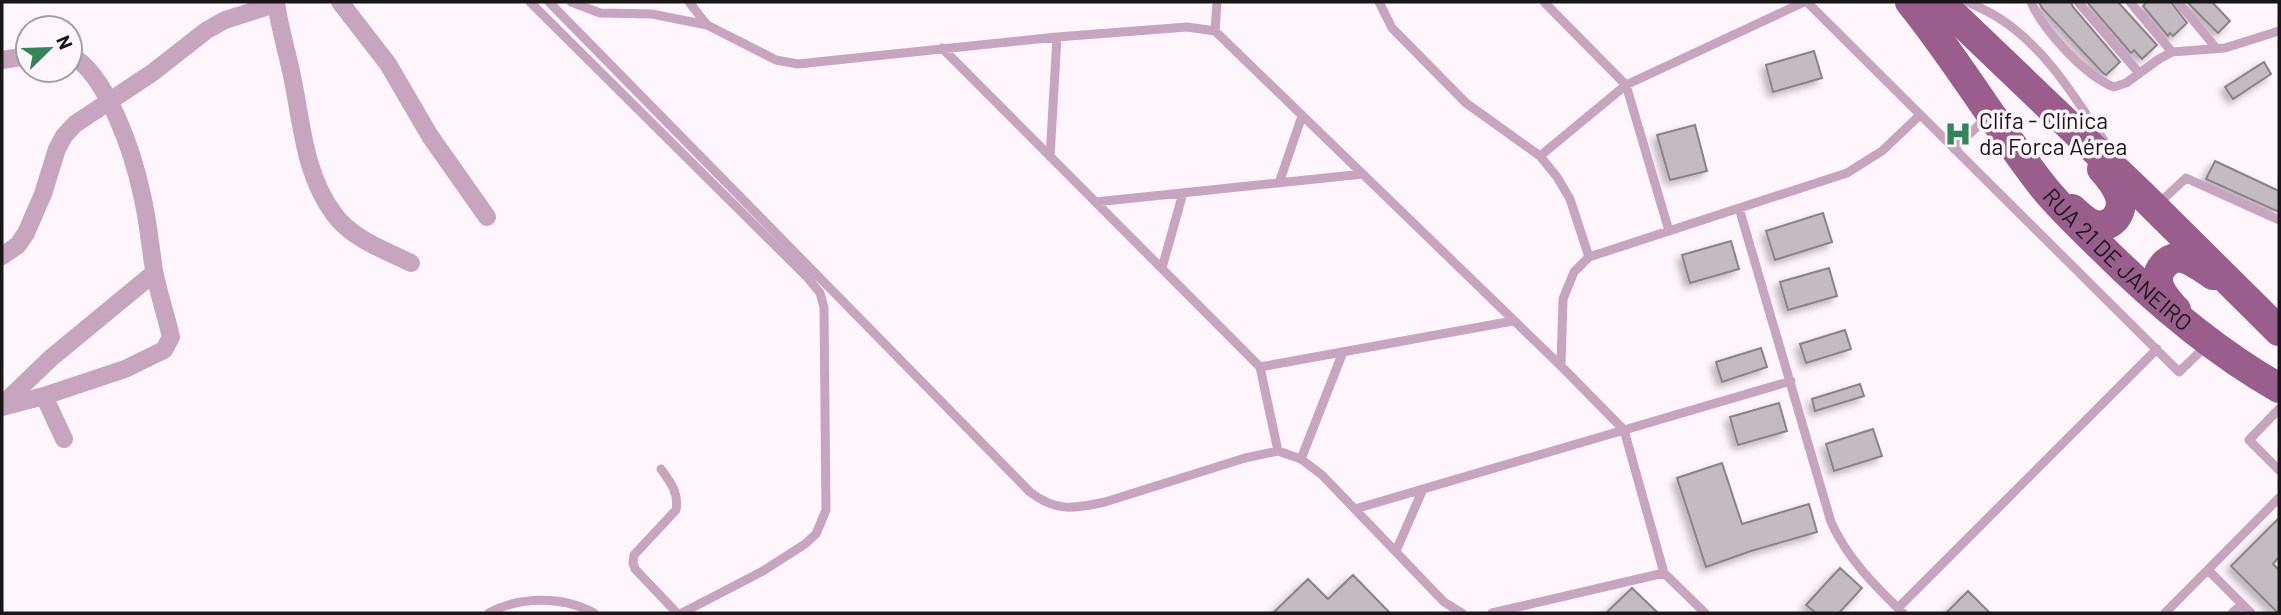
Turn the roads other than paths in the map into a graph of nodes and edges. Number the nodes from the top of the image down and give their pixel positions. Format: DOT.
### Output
graph roads {
  1 [pos="340,2"];
  2 [pos="530,2"];
  3 [pos="549,2"];
  4 [pos="571,2"];
  5 [pos="689,2"];
  6 [pos="1217,2"];
  7 [pos="1379,2"];
  8 [pos="1544,2"];
  9 [pos="1806,2"];
  10 [pos="1910,2"];
  11 [pos="1940,2"];
  12 [pos="1968,2"];
  13 [pos="2031,2"];
  14 [pos="2078,2"];
  15 [pos="2130,2"];
  16 [pos="2178,2"];
  17 [pos="276,3"];
  18 [pos="707,25"];
  19 [pos="1215,30"];
  20 [pos="2279,31"];
  21 [pos="1057,37"];
  22 [pos="942,48"];
  23 [pos="2216,48"];
  24 [pos="2172,52"];
  25 [pos="84,64"];
  26 [pos="2139,73"];
  27 [pos="1626,85"];
  28 [pos="2040,100"];
  29 [pos="109,102"];
  30 [pos="1990,114"];
  31 [pos="1920,115"];
  32 [pos="1302,116"];
  33 [pos="2007,140"];
  34 [pos="1954,149"];
  35 [pos="1540,156"];
  36 [pos="1050,157"];
  37 [pos="1363,174"];
  38 [pos="1279,183"];
  39 [pos="1183,193"];
  40 [pos="2148,201"];
  41 [pos="1096,202"];
  42 [pos="1739,208"];
  43 [pos="487,217"];
  44 [pos="2279,220"];
  45 [pos="1669,230"];
  46 [pos="2,256"];
  47 [pos="1589,257"];
  48 [pos="411,263"];
  49 [pos="1162,268"];
  50 [pos="154,273"];
  51 [pos="2250,302"];
  52 [pos="1513,321"];
  53 [pos="2277,325"];
  54 [pos="2206,341"];
  55 [pos="2157,349"];
  56 [pos="1342,352"];
  57 [pos="1561,366"];
  58 [pos="1260,367"];
  59 [pos="1791,381"];
  60 [pos="2279,388"];
  61 [pos="44,396"];
  62 [pos="2,406"];
  63 [pos="2279,409"];
  64 [pos="1623,430"];
  65 [pos="64,439"];
  66 [pos="1278,451"];
  67 [pos="1301,459"];
  68 [pos="661,469"];
  69 [pos="2279,470"];
  70 [pos="1423,489"];
  71 [pos="2279,498"];
  72 [pos="1355,509"];
  73 [pos="1396,551"];
  74 [pos="2208,570"];
  75 [pos="1664,573"];
  76 [pos="2242,604"];
  77 [pos="1901,611"];
  78 [pos="489,613"];
  79 [pos="594,613"];
  80 [pos="680,613"];
  81 [pos="1462,613"];
  82 [pos="1492,613"];
  83 [pos="1705,613"];
  84 [pos="2165,613"];
  85 [pos="2232,613"];
  86 [pos="2251,613"];
  1 -- 43 [label="street"];
  2 -- 80 [label="lane"];
  3 -- 66 [label="lane"];
  4 -- 18 [label="lane"];
  5 -- 18 [label="lane"];
  6 -- 19 [label="lane"];
  7 -- 35 [label="lane"];
  8 -- 27 [label="lane"];
  9 -- 27 [label="lane"];
  9 -- 31 [label="lane"];
  10 -- 30 [label="main road, RUA 21 DE JANEIRO"];
  11 -- 28 [label="main road"];
  12 -- 40 [label="lane"];
  13 -- 26 [label="lane"];
  14 -- 26 [label="lane"];
  15 -- 24 [label="lane"];
  16 -- 23 [label="lane"];
  17 -- 29 [label="street"];
  17 -- 48 [label="street"];
  18 -- 22 [label="lane"];
  19 -- 21 [label="lane"];
  19 -- 32 [label="lane"];
  20 -- 23 [label="lane"];
  21 -- 22 [label="lane"];
  21 -- 36 [label="lane"];
  22 -- 36 [label="lane"];
  23 -- 24 [label="lane"];
  24 -- 26 [label="lane"];
  25 -- 29 [label="street"];
  27 -- 35 [label="lane"];
  27 -- 45 [label="lane"];
  28 -- 33 [label="main road"];
  28 -- 40 [label="main road"];
  29 -- 46 [label="street"];
  29 -- 50 [label="street"];
  30 -- 33 [label="main road, RUA 21 DE JANEIRO"];
  30 -- 34 [label="lane"];
  31 -- 34 [label="lane"];
  31 -- 42 [label="lane"];
  32 -- 37 [label="lane"];
  32 -- 38 [label="lane"];
  33 -- 54 [label="main road, RUA 21 DE JANEIRO"];
  34 -- 55 [label="lane"];
  35 -- 47 [label="lane"];
  36 -- 41 [label="lane"];
  37 -- 38 [label="lane"];
  37 -- 52 [label="lane"];
  38 -- 39 [label="lane"];
  39 -- 41 [label="lane"];
  39 -- 49 [label="lane"];
  40 -- 44 [label="lane"];
  40 -- 51 [label="main road"];
  41 -- 49 [label="lane"];
  42 -- 45 [label="lane"];
  42 -- 59 [label="lane"];
  45 -- 47 [label="lane"];
  47 -- 57 [label="lane"];
  49 -- 58 [label="lane"];
  50 -- 61 [label="street"];
  50 -- 62 [label="street"];
  51 -- 53 [label="main road"];
  51 -- 54 [label="main road"];
  52 -- 56 [label="lane"];
  52 -- 57 [label="lane"];
  54 -- 55 [label="lane"];
  54 -- 60 [label="main road, RUA 21 DE JANEIRO"];
  55 -- 77 [label="lane"];
  56 -- 58 [label="lane"];
  56 -- 67 [label="lane"];
  57 -- 64 [label="lane"];
  58 -- 66 [label="lane"];
  59 -- 64 [label="lane"];
  59 -- 77 [label="lane"];
  61 -- 62 [label="street"];
  61 -- 65 [label="street"];
  63 -- 69 [label="lane"];
  64 -- 70 [label="lane"];
  64 -- 75 [label="lane"];
  66 -- 67 [label="lane"];
  67 -- 72 [label="lane"];
  68 -- 80 [label="lane"];
  70 -- 72 [label="lane"];
  70 -- 73 [label="lane"];
  71 -- 74 [label="lane"];
  72 -- 73 [label="lane"];
  73 -- 81 [label="lane"];
  74 -- 76 [label="lane"];
  74 -- 84 [label="lane"];
  75 -- 82 [label="lane"];
  75 -- 83 [label="lane"];
  76 -- 85 [label="lane"];
  76 -- 86 [label="lane"];
  78 -- 79 [label="lane"];
}
